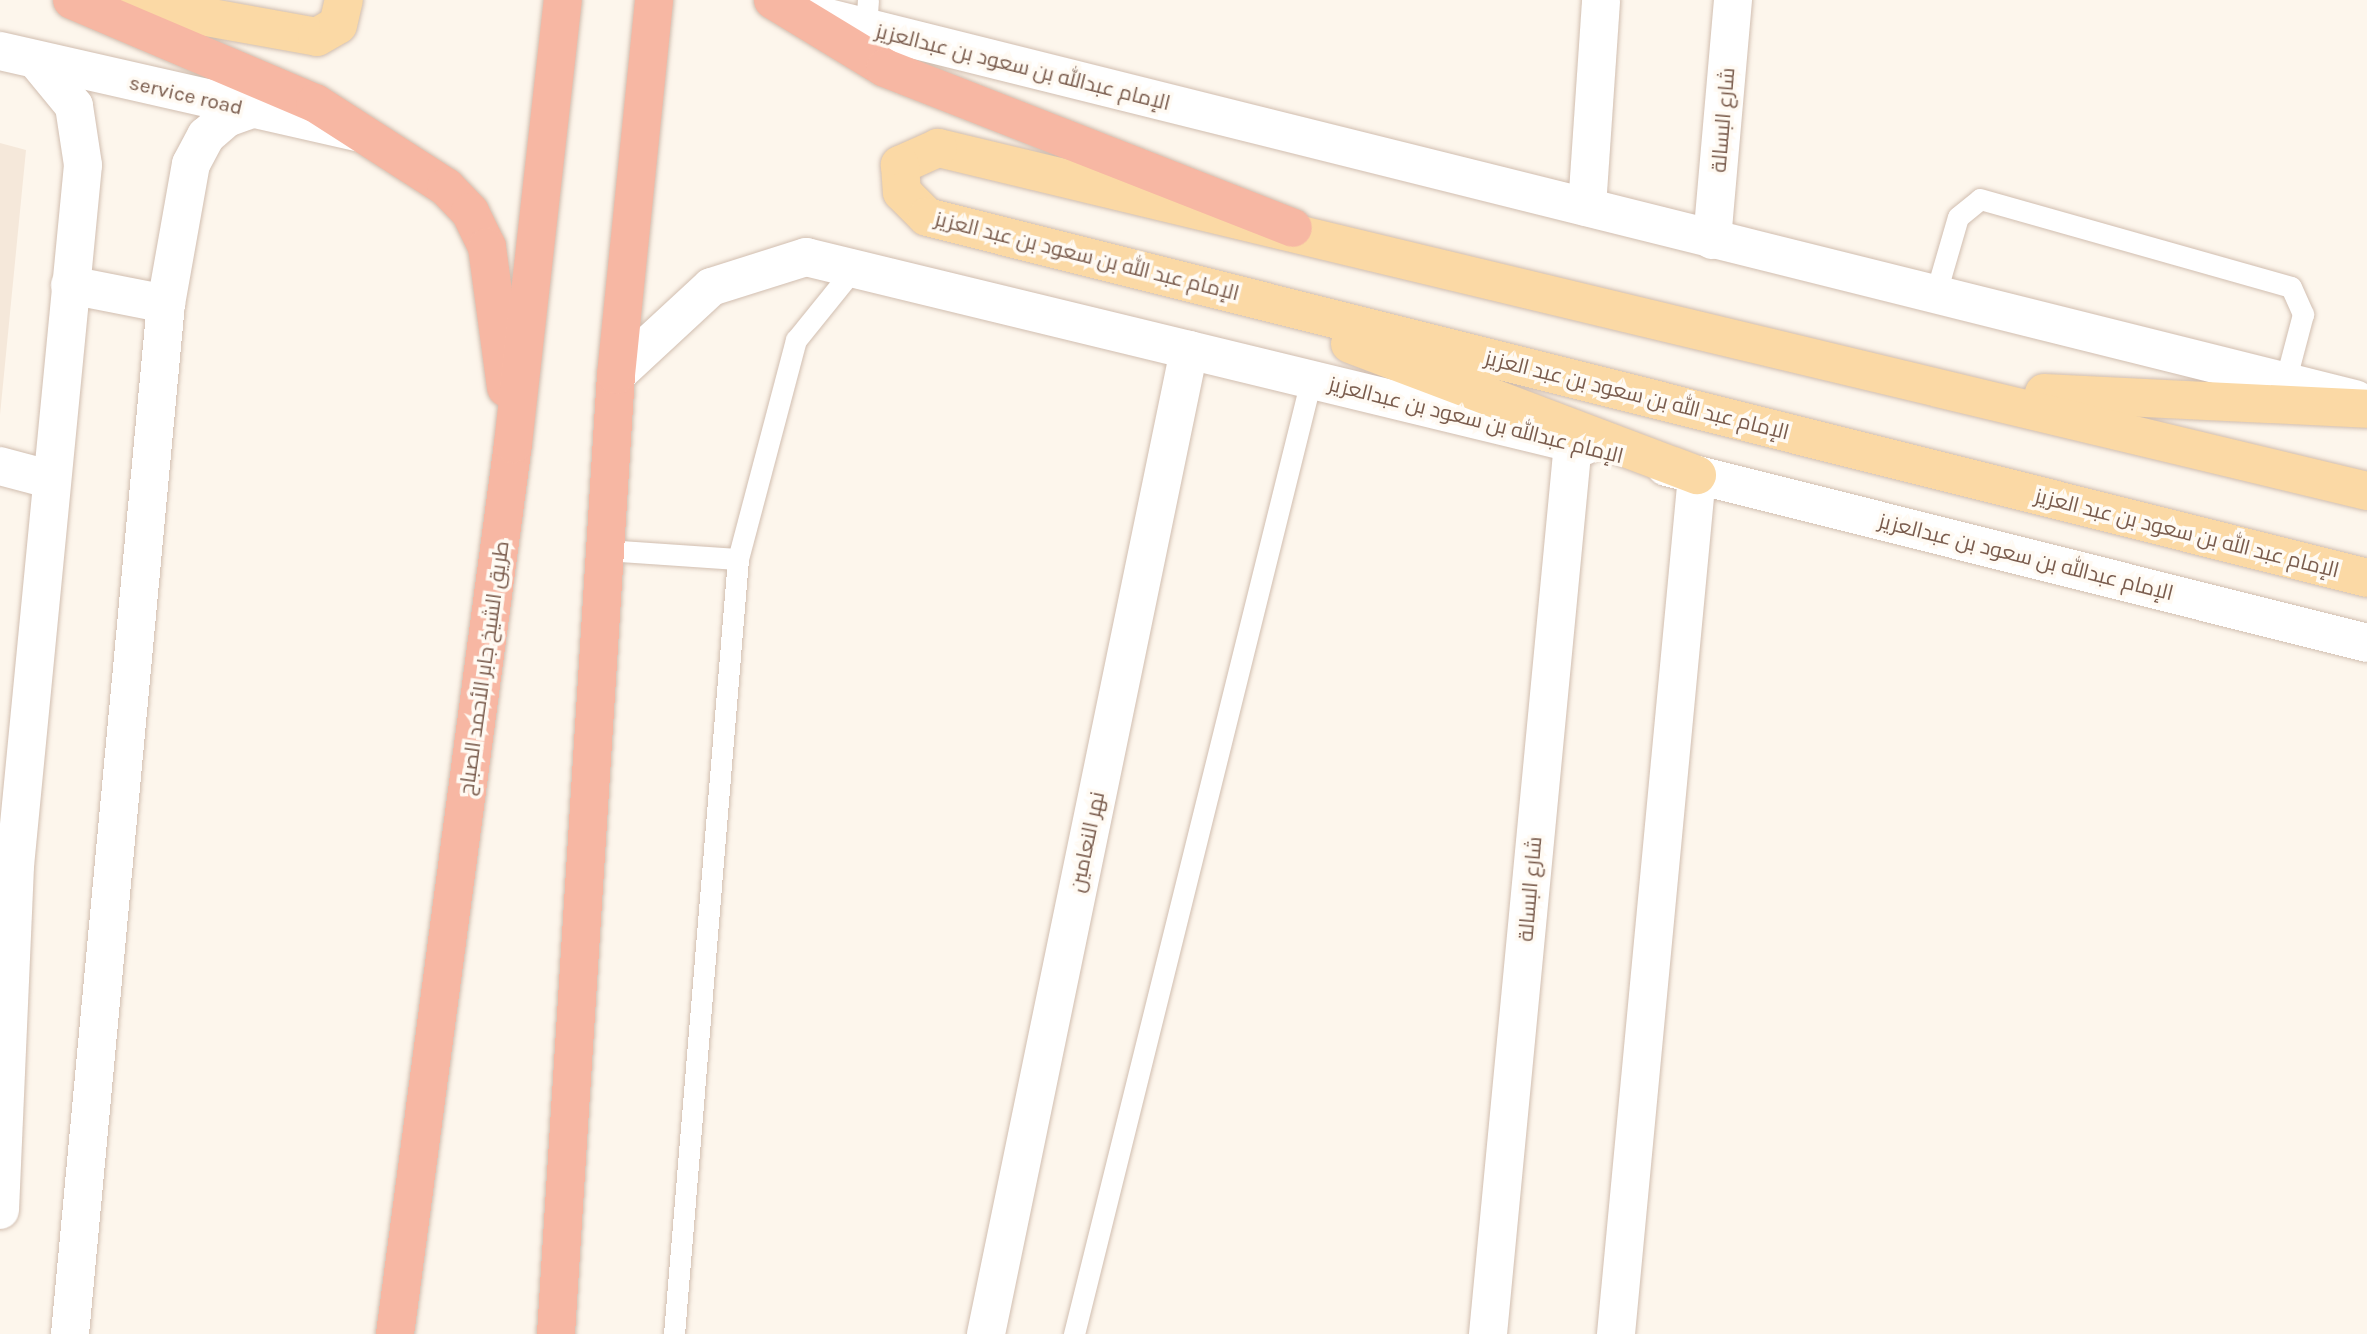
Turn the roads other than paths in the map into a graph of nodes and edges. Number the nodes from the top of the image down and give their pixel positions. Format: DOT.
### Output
graph roads {
  1 [pos="72,0"];
  2 [pos="112,0"];
  3 [pos="344,0"];
  4 [pos="563,0"];
  5 [pos="654,0"];
  6 [pos="1601,0"];
  7 [pos="1734,0"];
  8 [pos="777,3"];
  9 [pos="867,14"];
  10 [pos="0,51"];
  11 [pos="37,61"];
  12 [pos="249,110"];
  13 [pos="373,135"];
  14 [pos="1587,207"];
  15 [pos="1293,228"];
  16 [pos="1712,240"];
  17 [pos="854,268"];
  18 [pos="1178,279"];
  19 [pos="70,285"];
  20 [pos="1935,296"];
  21 [pos="166,304"];
  22 [pos="1189,350"];
  23 [pos="615,375"];
  24 [pos="1311,380"];
  25 [pos="2285,382"];
  26 [pos="1959,389"];
  27 [pos="2367,402"];
  28 [pos="2367,409"];
  29 [pos="1573,443"];
  30 [pos="513,444"];
  31 [pos="0,466"];
  32 [pos="1697,475"];
  33 [pos="49,479"];
  34 [pos="2367,491"];
  35 [pos="605,550"];
  36 [pos="738,559"];
  37 [pos="2367,578"];
  38 [pos="2367,643"];
  39 [pos="7,864"];
  40 [pos="0,1210"];
  41 [pos="70,1334"];
  42 [pos="396,1334"];
  43 [pos="556,1334"];
  44 [pos="674,1334"];
  45 [pos="986,1334"];
  46 [pos="1074,1334"];
  47 [pos="1488,1334"];
  48 [pos="1616,1334"];
  1 -- 13 [label="highway"];
  2 -- 3 [label="main road"];
  4 -- 30 [label="highway, طريق الشيخ جابر الأحمد الصباح"];
  5 -- 23 [label="highway"];
  6 -- 14 [label="street"];
  7 -- 16 [label="street, شارع البسالة"];
  8 -- 9 [label="street, الإمام عبدالله بن سعود بن عبدالعزيز"];
  8 -- 15 [label="highway"];
  9 -- 14 [label="street, الإمام عبدالله بن سعود بن عبدالعزيز"];
  10 -- 11 [label="street, service road"];
  11 -- 12 [label="street, service road"];
  11 -- 19 [label="street"];
  12 -- 13 [label="street, service road"];
  12 -- 21 [label="street"];
  13 -- 30 [label="highway"];
  14 -- 16 [label="street, الإمام عبدالله بن سعود بن عبدالعزيز"];
  15 -- 18 [label="main road, الإمام عبد الله بن سعود بن عبد العزيز"];
  15 -- 26 [label="main road, الإمام عبد الله بن سعود بن عبد العزيز"];
  16 -- 20 [label="street, الإمام عبدالله بن سعود بن عبدالعزيز"];
  17 -- 22 [label="street, الإمام عبدالله بن سعود بن عبدالعزيز"];
  17 -- 23 [label="street, الإمام عبدالله بن سعود بن عبدالعزيز"];
  17 -- 36 [label="lane"];
  18 -- 32 [label="main road"];
  18 -- 37 [label="main road, الإمام عبد الله بن سعود بن عبد العزيز"];
  19 -- 21 [label="street"];
  19 -- 33 [label="street"];
  20 -- 25 [label="street, الإمام عبدالله بن سعود بن عبدالعزيز"];
  20 -- 25 [label="lane"];
  21 -- 41 [label="street"];
  22 -- 24 [label="street, الإمام عبدالله بن سعود بن عبدالعزيز"];
  22 -- 45 [label="street, نهر النعامين"];
  23 -- 35 [label="highway"];
  24 -- 29 [label="street, الإمام عبدالله بن سعود بن عبدالعزيز"];
  24 -- 46 [label="lane"];
  25 -- 27 [label="street, الإمام عبدالله بن سعود بن عبدالعزيز"];
  26 -- 28 [label="main road"];
  26 -- 34 [label="main road, الإمام عبد الله بن سعود بن عبد العزيز"];
  29 -- 32 [label="street, الإمام عبدالله بن سعود بن عبدالعزيز"];
  29 -- 47 [label="street, شارع البسالة"];
  30 -- 42 [label="highway, طريق الشيخ جابر الأحمد الصباح"];
  31 -- 33 [label="street"];
  32 -- 38 [label="street, الإمام عبدالله بن سعود بن عبدالعزيز"];
  32 -- 48 [label="street"];
  33 -- 39 [label="street"];
  35 -- 36 [label="lane"];
  35 -- 43 [label="highway"];
  36 -- 44 [label="lane"];
  39 -- 40 [label="street"];
}
